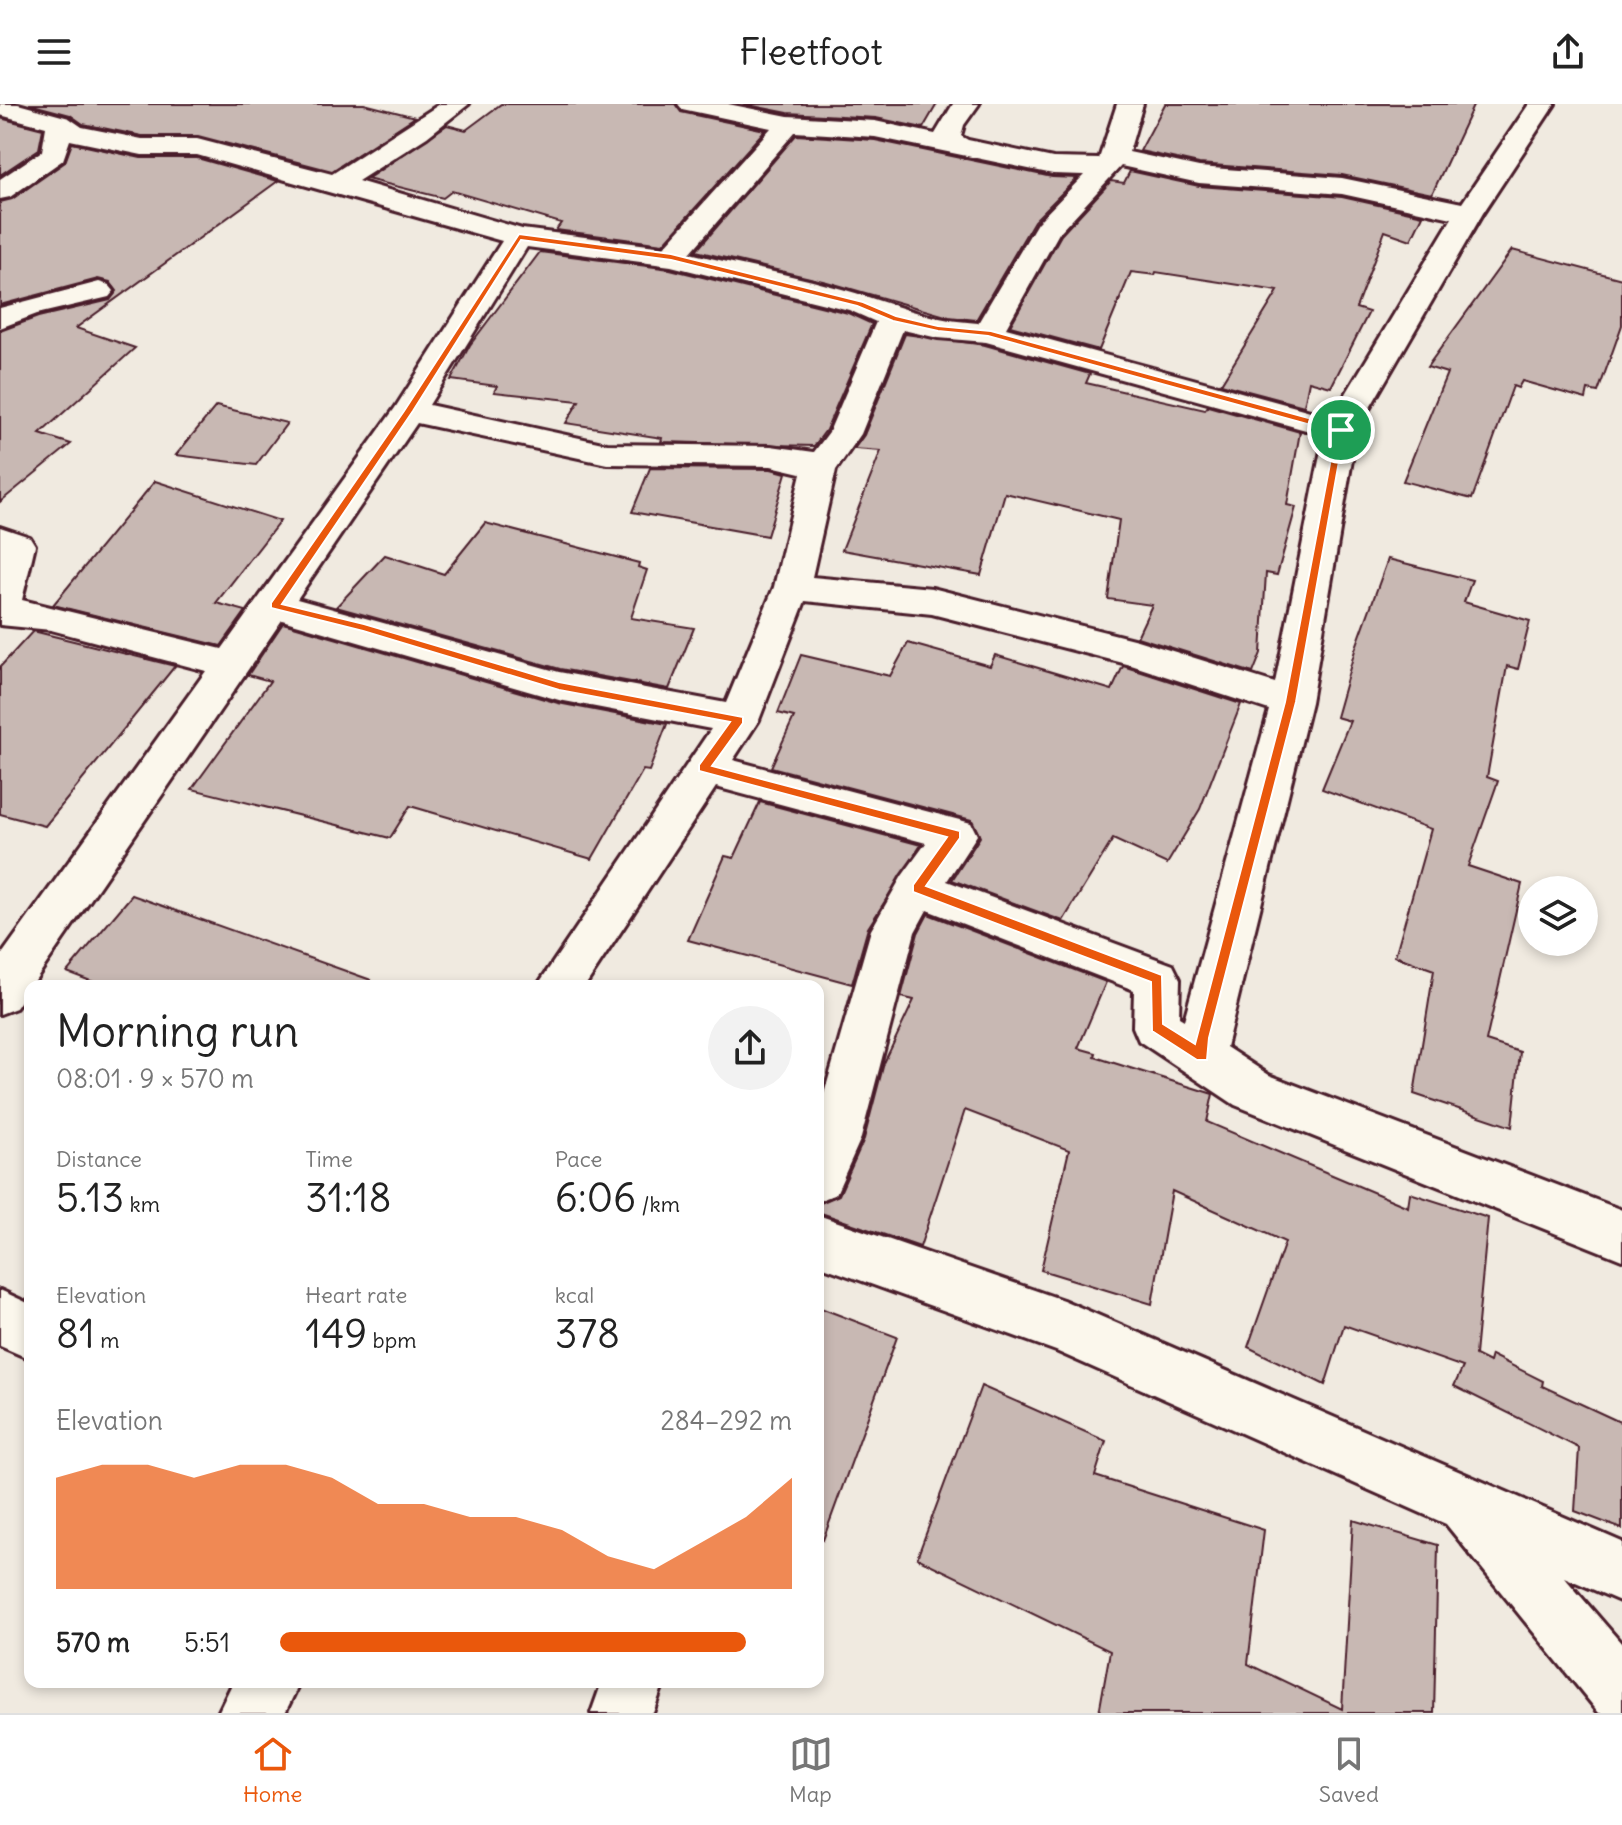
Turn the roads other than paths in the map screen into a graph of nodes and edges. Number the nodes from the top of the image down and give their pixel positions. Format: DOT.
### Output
graph roads {
  1 [pos="456,104"];
  2 [pos="691,104"];
  3 [pos="966,104"];
  4 [pos="1130,104"];
  5 [pos="1542,104"];
  6 [pos="0,107"];
  7 [pos="54,114"];
  8 [pos="788,124"];
  9 [pos="957,144"];
  10 [pos="1110,162"];
  11 [pos="336,183"];
  12 [pos="0,191"];
  13 [pos="1469,213"];
  14 [pos="519,237"];
  15 [pos="671,257"];
  16 [pos="99,291"];
  17 [pos="893,318"];
  18 [pos="0,319"];
  19 [pos="988,333"];
  20 [pos="409,411"];
  21 [pos="1341,430"];
  22 [pos="819,469"];
  23 [pos="0,539"];
  24 [pos="792,587"];
  25 [pos="275,606"];
  26 [pos="1,610"];
  27 [pos="229,664"];
  28 [pos="1291,702"];
  29 [pos="739,720"];
  30 [pos="704,768"];
  31 [pos="917,888"];
  32 [pos="1157,979"];
  33 [pos="564,980"];
  34 [pos="1216,987"];
  35 [pos="0,994"];
  36 [pos="1202,1056"];
  37 [pos="824,1164"];
  38 [pos="1622,1235"];
  39 [pos="824,1242"];
  40 [pos="0,1317"];
  41 [pos="24,1329"];
  42 [pos="1462,1502"];
  43 [pos="1622,1572"];
  44 [pos="265,1688"];
  45 [pos="631,1688"];
  46 [pos="1622,1692"];
  47 [pos="249,1713"];
  48 [pos="622,1713"];
  1 -- 11 [label="street"];
  2 -- 8 [label="street"];
  3 -- 9 [label="street"];
  4 -- 10 [label="street"];
  5 -- 13 [label="street"];
  6 -- 7 [label="street"];
  7 -- 11 [label="street"];
  7 -- 12 [label="street"];
  8 -- 9 [label="street"];
  8 -- 15 [label="street"];
  9 -- 10 [label="street"];
  10 -- 13 [label="street"];
  10 -- 19 [label="street"];
  11 -- 14 [label="street"];
  13 -- 21 [label="street"];
  14 -- 15 [label="street"];
  14 -- 20 [label="street"];
  15 -- 17 [label="street"];
  16 -- 18 [label="street"];
  17 -- 19 [label="street"];
  17 -- 22 [label="street"];
  19 -- 21 [label="street"];
  20 -- 22 [label="street"];
  20 -- 25 [label="street"];
  21 -- 28 [label="street"];
  22 -- 24 [label="street"];
  23 -- 26 [label="street"];
  24 -- 28 [label="street"];
  24 -- 29 [label="street"];
  25 -- 27 [label="street"];
  25 -- 29 [label="street"];
  26 -- 27 [label="street"];
  27 -- 35 [label="street"];
  28 -- 34 [label="street"];
  29 -- 30 [label="street"];
  30 -- 31 [label="street"];
  30 -- 33 [label="street"];
  31 -- 32 [label="street"];
  31 -- 37 [label="street"];
  32 -- 34 [label="street"];
  32 -- 36 [label="street"];
  34 -- 36 [label="street"];
  36 -- 38 [label="street"];
  39 -- 42 [label="street"];
  40 -- 41 [label="street"];
  42 -- 43 [label="street"];
  42 -- 46 [label="street"];
  44 -- 47 [label="street"];
  45 -- 48 [label="street"];
}
